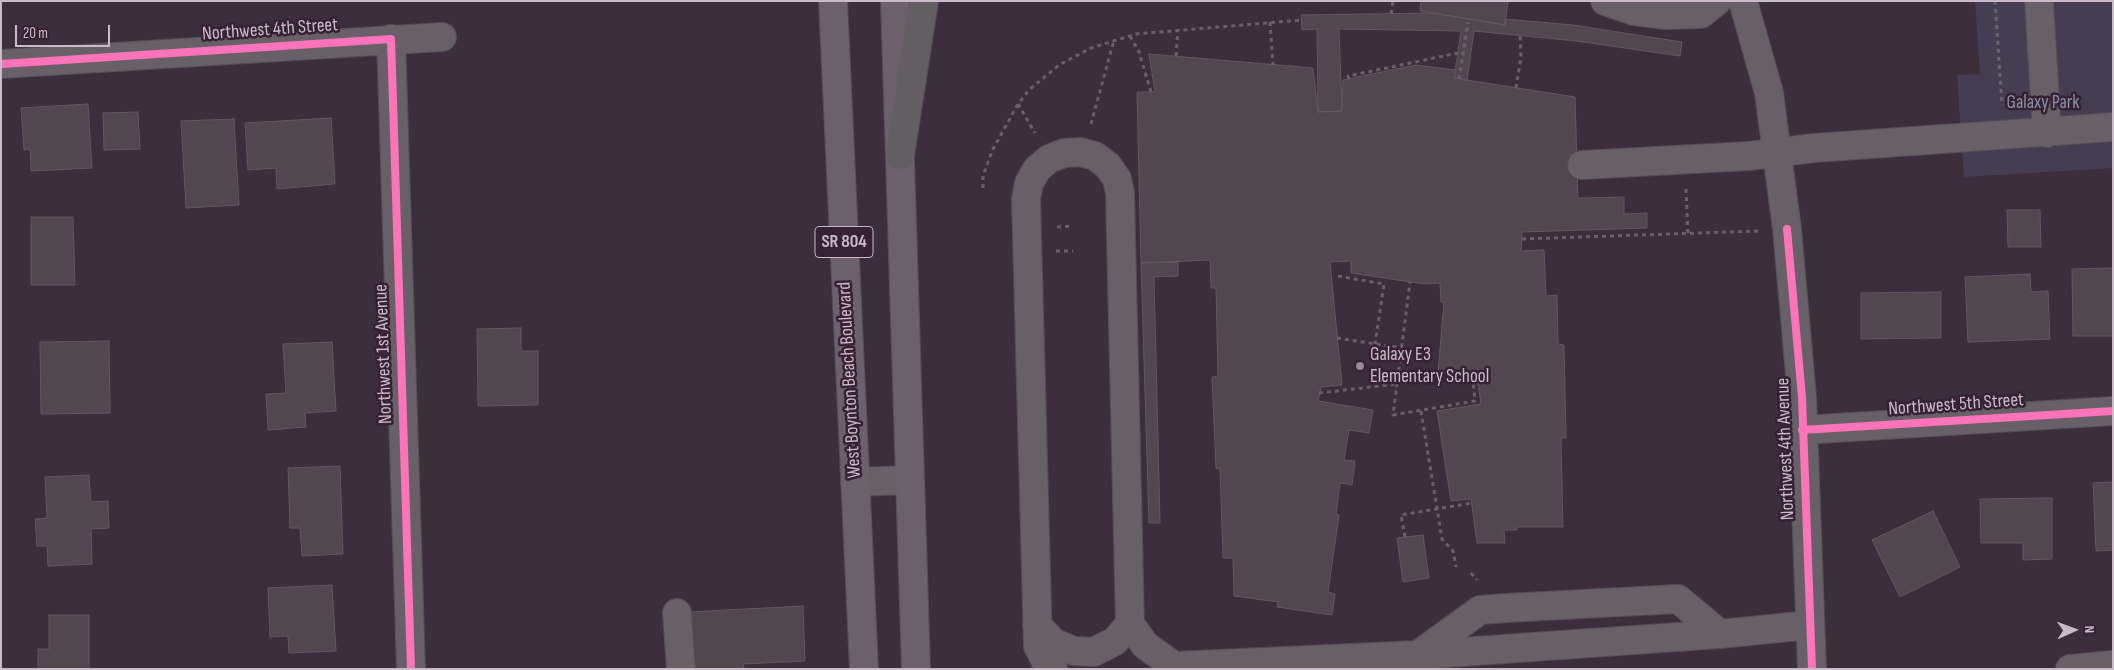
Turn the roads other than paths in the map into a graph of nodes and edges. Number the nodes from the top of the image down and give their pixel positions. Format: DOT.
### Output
graph roads {
  1 [pos="833,1"];
  2 [pos="895,1"];
  3 [pos="924,1"];
  4 [pos="1605,1"];
  5 [pos="1717,1"];
  6 [pos="1743,1"];
  7 [pos="2039,1"];
  8 [pos="442,37"];
  9 [pos="391,39"];
  10 [pos="1,64"];
  11 [pos="2113,127"];
  12 [pos="2047,133"];
  13 [pos="1777,152"];
  14 [pos="900,155"];
  15 [pos="1582,164"];
  16 [pos="2113,411"];
  17 [pos="1802,430"];
  18 [pos="909,480"];
  19 [pos="855,482"];
  20 [pos="860,607"];
  21 [pos="677,613"];
  22 [pos="1130,624"];
  23 [pos="1037,625"];
  24 [pos="1809,625"];
  25 [pos="1720,634"];
  26 [pos="1418,655"];
  27 [pos="2113,665"];
  28 [pos="1171,668"];
  29 [pos="410,669"];
  30 [pos="681,669"];
  31 [pos="864,669"];
  32 [pos="879,669"];
  33 [pos="916,669"];
  34 [pos="1053,669"];
  35 [pos="1812,669"];
  36 [pos="2070,669"];
  1 -- 19 [label="main road, West Boynton Beach Boulevard / SR 804"];
  2 -- 14 [label="main road"];
  3 -- 14 [label="highway"];
  4 -- 5 [label="street"];
  6 -- 13 [label="street, Northwest 4th Avenue"];
  7 -- 12 [label="street"];
  8 -- 9 [label="street, Northwest 4th Street"];
  9 -- 10 [label="street, Northwest 4th Street"];
  9 -- 29 [label="street, Northwest 1st Avenue"];
  11 -- 12 [label="street"];
  12 -- 13 [label="street"];
  13 -- 15 [label="street"];
  13 -- 17 [label="street, Northwest 4th Avenue"];
  14 -- 18 [label="main road"];
  16 -- 17 [label="street, Northwest 5th Street"];
  17 -- 24 [label="street, Northwest 4th Avenue"];
  18 -- 19 [label="street"];
  18 -- 33 [label="main road"];
  19 -- 20 [label="main road, West Boynton Beach Boulevard / SR 804"];
  20 -- 31 [label="main road, West Boynton Beach Boulevard / SR 804"];
  20 -- 32 [label="main road"];
  21 -- 30 [label="street"];
  22 -- 23 [label="street"];
  22 -- 23 [label="street"];
  22 -- 28 [label="street"];
  23 -- 34 [label="street"];
  24 -- 25 [label="street"];
  24 -- 35 [label="street, Northwest 4th Avenue"];
  25 -- 26 [label="street"];
  25 -- 26 [label="street"];
  26 -- 28 [label="street"];
  27 -- 36 [label="street"];
}
